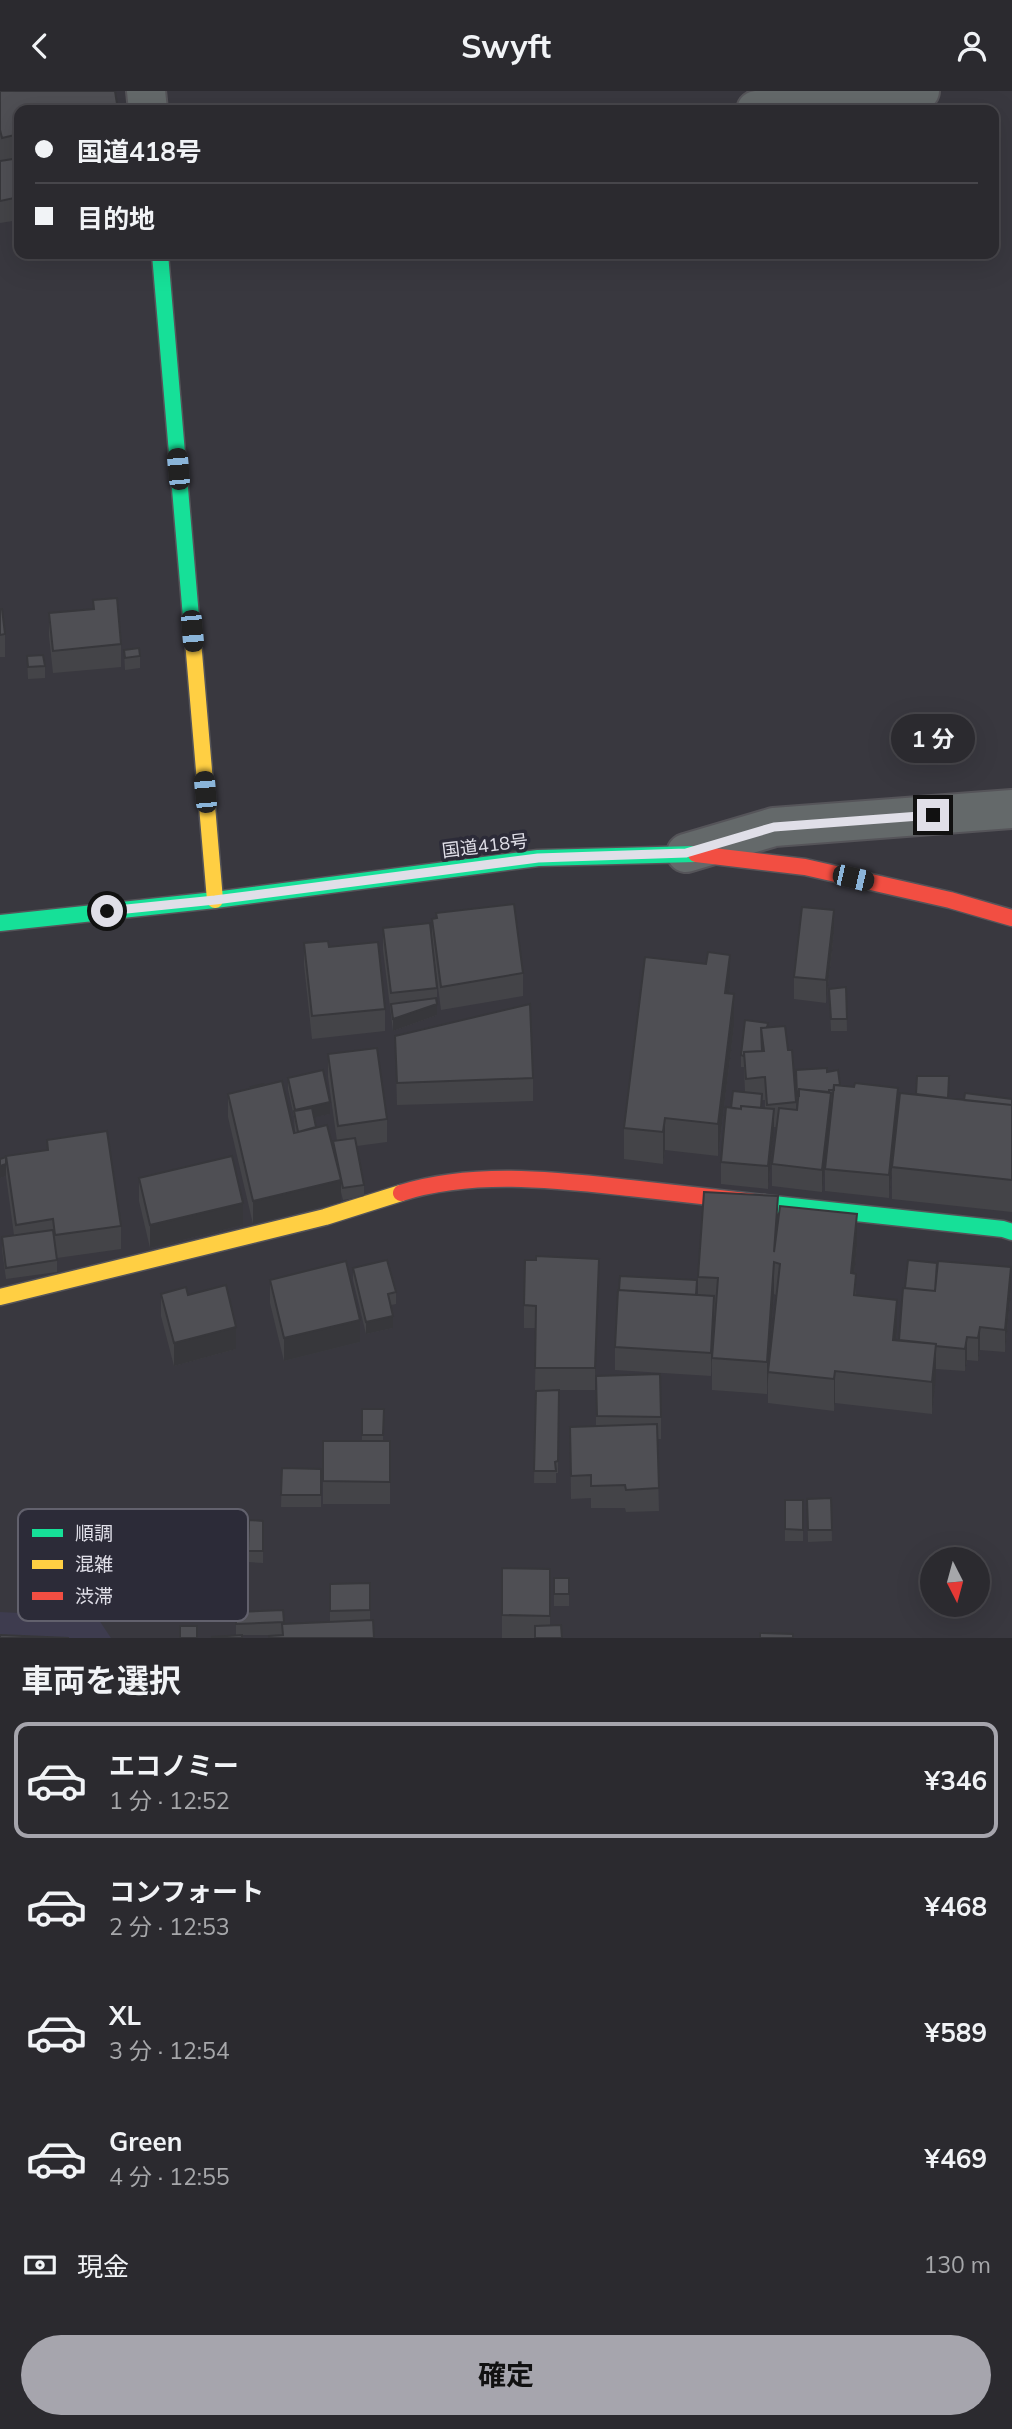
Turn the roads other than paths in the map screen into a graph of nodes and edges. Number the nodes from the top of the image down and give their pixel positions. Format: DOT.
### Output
graph roads {
  1 [pos="920,91"];
  2 [pos="799,105"];
  3 [pos="160,259"];
  4 [pos="1012,809"];
  5 [pos="686,853"];
  6 [pos="215,900"];
  7 [pos="1012,918"];
  8 [pos="0,923"];
  9 [pos="1012,1232"];
  10 [pos="0,1297"];
  1 -- 2 [label="street"];
  3 -- 6 [label="main road"];
  4 -- 5 [label="street"];
  5 -- 6 [label="main road, 国道418号"];
  5 -- 7 [label="main road, 国道418号"];
  6 -- 8 [label="main road, 国道418号"];
  9 -- 10 [label="main road"];
}
